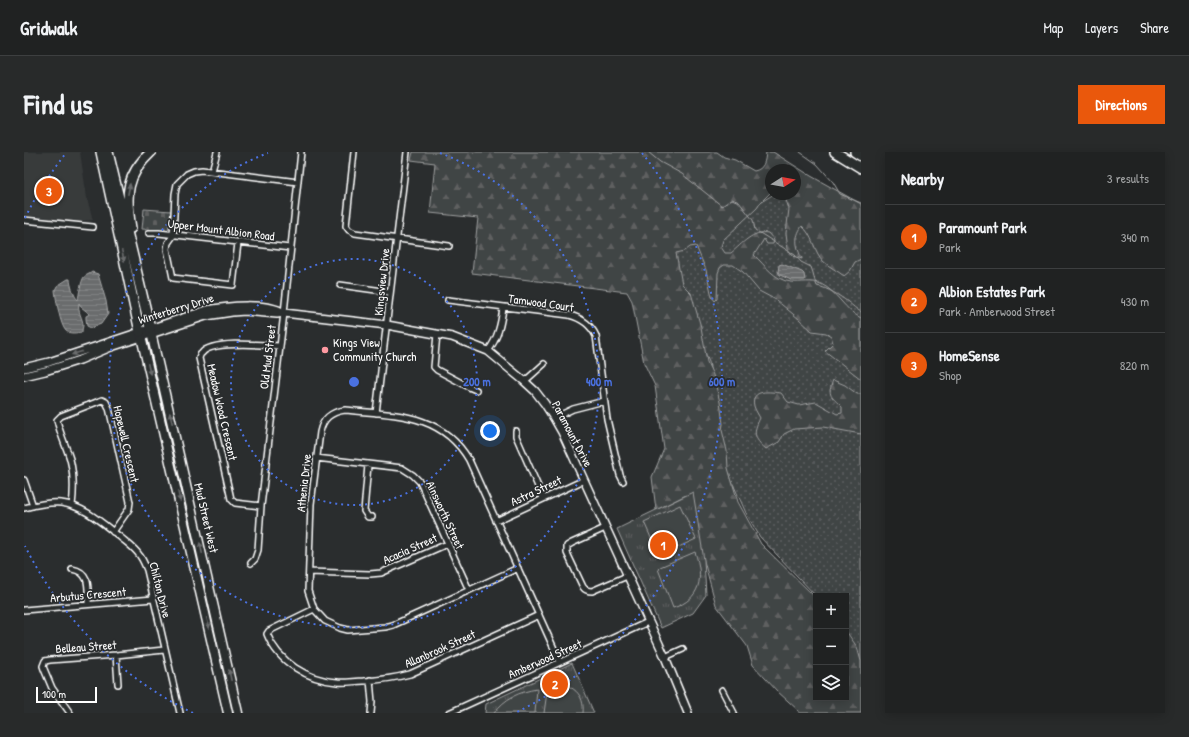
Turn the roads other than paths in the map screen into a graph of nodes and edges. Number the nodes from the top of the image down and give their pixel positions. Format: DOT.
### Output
graph roads {
  1 [pos="101,152"];
  2 [pos="108,152"];
  3 [pos="151,152"];
  4 [pos="217,152"];
  5 [pos="301,152"];
  6 [pos="354,152"];
  7 [pos="407,152"];
  8 [pos="835,152"];
  9 [pos="855,152"];
  10 [pos="861,156"];
  11 [pos="861,168"];
  12 [pos="212,171"];
  13 [pos="298,182"];
  14 [pos="24,220"];
  15 [pos="93,228"];
  16 [pos="149,233"];
  17 [pos="173,236"];
  18 [pos="396,238"];
  19 [pos="238,243"];
  20 [pos="449,246"];
  21 [pos="290,248"];
  22 [pos="340,285"];
  23 [pos="390,292"];
  24 [pos="142,296"];
  25 [pos="448,300"];
  26 [pos="504,308"];
  27 [pos="284,313"];
  28 [pos="387,325"];
  29 [pos="150,331"];
  30 [pos="141,334"];
  31 [pos="437,334"];
  32 [pos="280,346"];
  33 [pos="488,351"];
  34 [pos="544,364"];
  35 [pos="24,368"];
  36 [pos="24,376"];
  37 [pos="525,381"];
  38 [pos="476,390"];
  39 [pos="604,401"];
  40 [pos="376,413"];
  41 [pos="554,418"];
  42 [pos="516,431"];
  43 [pos="316,458"];
  44 [pos="368,464"];
  45 [pos="24,480"];
  46 [pos="584,480"];
  47 [pos="623,481"];
  48 [pos="543,498"];
  49 [pos="33,506"];
  50 [pos="72,506"];
  51 [pos="261,506"];
  52 [pos="24,508"];
  53 [pos="372,518"];
  54 [pos="496,521"];
  55 [pos="605,528"];
  56 [pos="113,532"];
  57 [pos="448,544"];
  58 [pos="251,563"];
  59 [pos="518,568"];
  60 [pos="72,569"];
  61 [pos="309,572"];
  62 [pos="627,576"];
  63 [pos="469,590"];
  64 [pos="153,599"];
  65 [pos="88,604"];
  66 [pos="314,609"];
  67 [pos="24,610"];
  68 [pos="539,615"];
  69 [pos="648,622"];
  70 [pos="683,649"];
  71 [pos="164,650"];
  72 [pos="116,655"];
  73 [pos="665,657"];
  74 [pos="560,662"];
  75 [pos="370,680"];
  76 [pos="118,684"];
  77 [pos="722,690"];
  78 [pos="70,713"];
  79 [pos="180,713"];
  80 [pos="228,713"];
  81 [pos="238,713"];
  82 [pos="371,713"];
  83 [pos="450,713"];
  84 [pos="688,713"];
  85 [pos="734,713"];
  1 -- 30 [label="highway, one-way"];
  2 -- 24 [label="highway"];
  24 -- 3 [label="highway, one-way"];
  4 -- 12 [label="street"];
  5 -- 13 [label="street, Old Mud Street"];
  6 -- 18 [label="street"];
  7 -- 18 [label="street, Kingsview Drive"];
  8 -- 11 [label="highway"];
  9 -- 10 [label="highway"];
  12 -- 13 [label="street"];
  12 -- 17 [label="street"];
  13 -- 21 [label="street, Old Mud Street"];
  14 -- 15 [label="street"];
  16 -- 17 [label="street, Upper Mount Albion Road"];
  17 -- 19 [label="street, Upper Mount Albion Road"];
  17 -- 19 [label="street"];
  18 -- 20 [label="street"];
  18 -- 23 [label="street, Kingsview Drive"];
  19 -- 21 [label="street, Upper Mount Albion Road"];
  21 -- 27 [label="street, Old Mud Street"];
  22 -- 23 [label="street"];
  23 -- 28 [label="street, Kingsview Drive"];
  24 -- 29 [label="highway"];
  25 -- 26 [label="street, Tamwood Court"];
  26 -- 33 [label="street"];
  26 -- 39 [label="street, Tamwood Court"];
  27 -- 28 [label="street, Paramount Drive"];
  27 -- 29 [label="street, Winterberry Drive"];
  27 -- 32 [label="street, Old Mud Street"];
  28 -- 31 [label="street, Paramount Drive"];
  28 -- 40 [label="street, Kingsview Drive"];
  29 -- 30 [label="street, Winterberry Drive"];
  81 -- 29 [label="main road, Mud Street West, one-way"];
  30 -- 35 [label="street, Winterberry Drive, one-way"];
  30 -- 36 [label="street, Winterberry Drive"];
  30 -- 80 [label="main road, Mud Street West, one-way"];
  31 -- 33 [label="street, Paramount Drive"];
  31 -- 38 [label="street"];
  32 -- 51 [label="street, Old Mud Street"];
  32 -- 51 [label="street, Meadow Wood Crescent"];
  33 -- 37 [label="street, Paramount Drive"];
  34 -- 37 [label="street"];
  37 -- 41 [label="street, Paramount Drive"];
  39 -- 41 [label="street"];
  39 -- 47 [label="street, Tamwood Court"];
  40 -- 43 [label="street, Athenia Drive"];
  40 -- 54 [label="street, Athenia Drive"];
  41 -- 46 [label="street, Paramount Drive"];
  42 -- 48 [label="street"];
  43 -- 44 [label="street, Ainsworth Street"];
  43 -- 61 [label="street, Athenia Drive"];
  44 -- 53 [label="street"];
  44 -- 57 [label="street, Ainsworth Street"];
  45 -- 49 [label="street"];
  46 -- 48 [label="street, Astra Street"];
  46 -- 55 [label="street, Paramount Drive"];
  48 -- 54 [label="street, Astra Street"];
  49 -- 50 [label="street, Chilton Drive"];
  49 -- 52 [label="street, Chilton Drive"];
  50 -- 56 [label="street, Chilton Drive"];
  50 -- 56 [label="street, Hopewell Crescent"];
  51 -- 58 [label="street, Old Mud Street"];
  54 -- 59 [label="street, Athenia Drive"];
  55 -- 62 [label="street, Paramount Drive"];
  55 -- 62 [label="street"];
  56 -- 64 [label="street, Chilton Drive"];
  57 -- 61 [label="street, Acacia Street"];
  57 -- 63 [label="street, Ainsworth Street"];
  59 -- 63 [label="street, Athenia Drive"];
  59 -- 68 [label="street, Athenia Drive"];
  60 -- 65 [label="street"];
  61 -- 66 [label="street, Athenia Drive"];
  62 -- 69 [label="street, Paramount Drive"];
  63 -- 66 [label="street, Athenia Drive"];
  64 -- 65 [label="street, Arbutus Crescent"];
  64 -- 71 [label="street, Chilton Drive"];
  65 -- 67 [label="street, Arbutus Crescent"];
  66 -- 75 [label="street, Allanbrook Street"];
  68 -- 74 [label="street, Athenia Drive"];
  68 -- 75 [label="street, Allanbrook Street"];
  69 -- 73 [label="street, Paramount Drive"];
  69 -- 74 [label="street, Amberwood Street"];
  70 -- 73 [label="street"];
  71 -- 72 [label="street, Belleau Street"];
  71 -- 79 [label="street, Chilton Drive"];
  72 -- 76 [label="street"];
  72 -- 78 [label="street, Belleau Street"];
  73 -- 84 [label="street, Paramount Drive"];
  74 -- 83 [label="street, Amberwood Street"];
  75 -- 82 [label="street"];
  77 -- 85 [label="street"];
}
